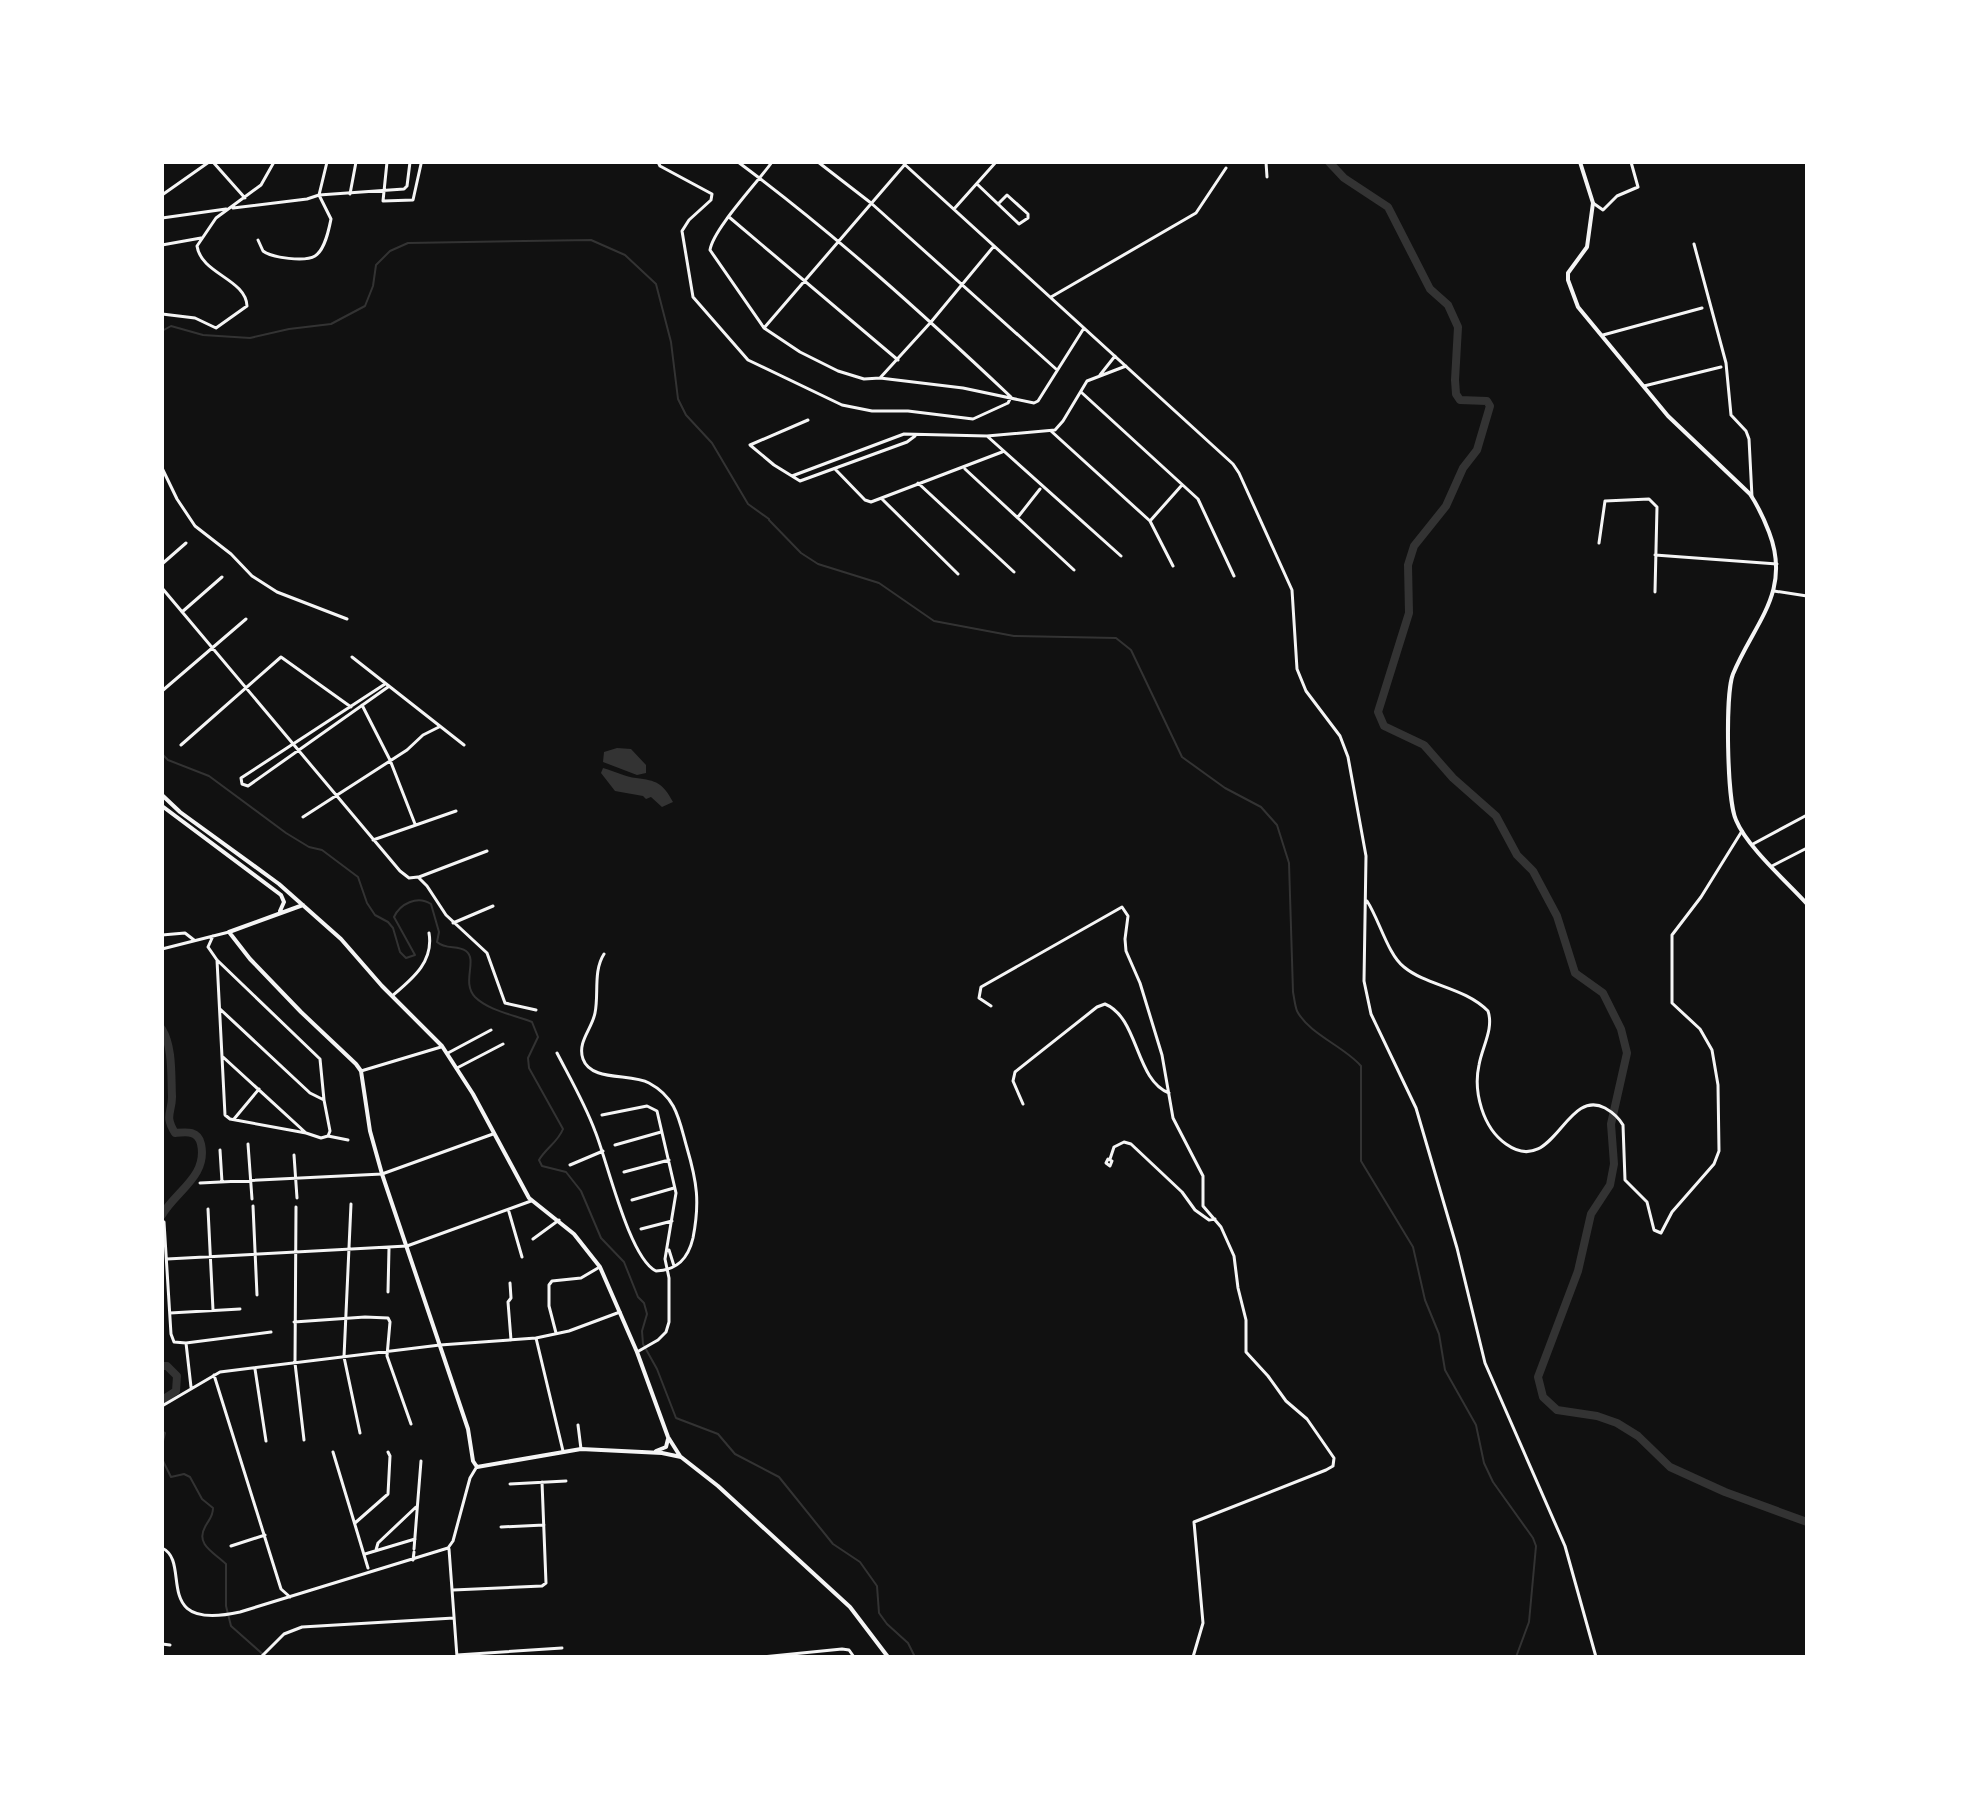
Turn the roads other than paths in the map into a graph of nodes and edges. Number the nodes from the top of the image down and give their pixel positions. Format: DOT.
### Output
graph roads {
  1 [pos="211,162"];
  2 [pos="274,162"];
  3 [pos="327,162"];
  4 [pos="356,162"];
  5 [pos="387,162"];
  6 [pos="410,162"];
  7 [pos="658,162"];
  8 [pos="738,162"];
  9 [pos="772,162"];
  10 [pos="818,162"];
  11 [pos="996,162"];
  12 [pos="1266,162"];
  13 [pos="1580,162"];
  14 [pos="1631,162"];
  15 [pos="905,163"];
  16 [pos="421,164"];
  17 [pos="1226,168"];
  18 [pos="1267,177"];
  19 [pos="760,178"];
  20 [pos="977,184"];
  21 [pos="383,191"];
  22 [pos="350,194"];
  23 [pos="162,195"];
  24 [pos="319,195"];
  25 [pos="245,198"];
  26 [pos="871,203"];
  27 [pos="1593,203"];
  28 [pos="998,204"];
  29 [pos="229,208"];
  30 [pos="954,209"];
  31 [pos="729,217"];
  32 [pos="162,218"];
  33 [pos="201,238"];
  34 [pos="258,240"];
  35 [pos="839,241"];
  36 [pos="1694,244"];
  37 [pos="162,245"];
  38 [pos="994,246"];
  39 [pos="805,280"];
  40 [pos="961,284"];
  41 [pos="1051,297"];
  42 [pos="1702,308"];
  43 [pos="162,314"];
  44 [pos="931,322"];
  45 [pos="764,328"];
  46 [pos="1084,328"];
  47 [pos="1603,335"];
  48 [pos="1115,356"];
  49 [pos="898,360"];
  50 [pos="1126,366"];
  51 [pos="1721,367"];
  52 [pos="1057,370"];
  53 [pos="1100,375"];
  54 [pos="880,378"];
  55 [pos="1644,386"];
  56 [pos="1081,392"];
  57 [pos="1011,397"];
  58 [pos="808,420"];
  59 [pos="1051,431"];
  60 [pos="915,436"];
  61 [pos="987,436"];
  62 [pos="1002,452"];
  63 [pos="162,468"];
  64 [pos="964,468"];
  65 [pos="835,469"];
  66 [pos="792,476"];
  67 [pos="918,483"];
  68 [pos="1182,484"];
  69 [pos="1041,487"];
  70 [pos="1752,497"];
  71 [pos="881,498"];
  72 [pos="1018,517"];
  73 [pos="1150,521"];
  74 [pos="186,543"];
  75 [pos="1599,543"];
  76 [pos="1655,555"];
  77 [pos="1121,556"];
  78 [pos="162,564"];
  79 [pos="1777,564"];
  80 [pos="1173,566"];
  81 [pos="1074,570"];
  82 [pos="1014,572"];
  83 [pos="958,574"];
  84 [pos="1234,576"];
  85 [pos="222,577"];
  86 [pos="162,588"];
  87 [pos="1774,591"];
  88 [pos="1655,592"];
  89 [pos="1807,596"];
  90 [pos="182,612"];
  91 [pos="246,619"];
  92 [pos="347,619"];
  93 [pos="212,647"];
  94 [pos="352,657"];
  95 [pos="386,685"];
  96 [pos="246,690"];
  97 [pos="162,691"];
  98 [pos="362,705"];
  99 [pos="352,707"];
  100 [pos="439,727"];
  101 [pos="181,745"];
  102 [pos="464,745"];
  103 [pos="293,746"];
  104 [pos="298,750"];
  105 [pos="390,760"];
  106 [pos="335,794"];
  107 [pos="162,795"];
  108 [pos="162,806"];
  109 [pos="456,811"];
  110 [pos="1807,815"];
  111 [pos="303,817"];
  112 [pos="415,824"];
  113 [pos="1742,831"];
  114 [pos="373,840"];
  115 [pos="1753,844"];
  116 [pos="1807,848"];
  117 [pos="487,851"];
  118 [pos="1772,866"];
  119 [pos="418,877"];
  120 [pos="1367,901"];
  121 [pos="1807,904"];
  122 [pos="303,905"];
  123 [pos="493,906"];
  124 [pos="278,913"];
  125 [pos="453,923"];
  126 [pos="229,932"];
  127 [pos="429,933"];
  128 [pos="162,935"];
  129 [pos="213,936"];
  130 [pos="194,940"];
  131 [pos="162,949"];
  132 [pos="604,954"];
  133 [pos="217,960"];
  134 [pos="392,996"];
  135 [pos="991,1006"];
  136 [pos="220,1009"];
  137 [pos="536,1010"];
  138 [pos="491,1030"];
  139 [pos="503,1044"];
  140 [pos="442,1046"];
  141 [pos="448,1053"];
  142 [pos="557,1053"];
  143 [pos="222,1057"];
  144 [pos="457,1068"];
  145 [pos="361,1071"];
  146 [pos="259,1089"];
  147 [pos="1169,1093"];
  148 [pos="324,1100"];
  149 [pos="1023,1104"];
  150 [pos="602,1115"];
  151 [pos="234,1119"];
  152 [pos="662,1132"];
  153 [pos="306,1133"];
  154 [pos="493,1134"];
  155 [pos="328,1136"];
  156 [pos="348,1140"];
  157 [pos="248,1144"];
  158 [pos="615,1145"];
  159 [pos="220,1150"];
  160 [pos="603,1151"];
  161 [pos="294,1155"];
  162 [pos="1110,1159"];
  163 [pos="669,1160"];
  164 [pos="570,1165"];
  165 [pos="624,1172"];
  166 [pos="382,1174"];
  167 [pos="296,1179"];
  168 [pos="251,1180"];
  169 [pos="222,1182"];
  170 [pos="200,1183"];
  171 [pos="676,1188"];
  172 [pos="297,1198"];
  173 [pos="252,1199"];
  174 [pos="632,1200"];
  175 [pos="531,1201"];
  176 [pos="351,1204"];
  177 [pos="253,1206"];
  178 [pos="296,1207"];
  179 [pos="208,1209"];
  180 [pos="509,1212"];
  181 [pos="1215,1219"];
  182 [pos="559,1220"];
  183 [pos="673,1221"];
  184 [pos="164,1222"];
  185 [pos="641,1229"];
  186 [pos="533,1239"];
  187 [pos="407,1246"];
  188 [pos="669,1246"];
  189 [pos="389,1248"];
  190 [pos="348,1251"];
  191 [pos="295,1252"];
  192 [pos="255,1254"];
  193 [pos="209,1257"];
  194 [pos="522,1257"];
  195 [pos="167,1259"];
  196 [pos="600,1267"];
  197 [pos="675,1268"];
  198 [pos="668,1271"];
  199 [pos="510,1283"];
  200 [pos="388,1292"];
  201 [pos="257,1295"];
  202 [pos="240,1309"];
  203 [pos="213,1310"];
  204 [pos="620,1312"];
  205 [pos="170,1313"];
  206 [pos="346,1318"];
  207 [pos="294,1322"];
  208 [pos="271,1332"];
  209 [pos="556,1333"];
  210 [pos="1807,1335"];
  211 [pos="536,1338"];
  212 [pos="511,1340"];
  213 [pos="186,1343"];
  214 [pos="440,1345"];
  215 [pos="386,1352"];
  216 [pos="637,1352"];
  217 [pos="344,1357"];
  218 [pos="295,1363"];
  219 [pos="255,1369"];
  220 [pos="214,1375"];
  221 [pos="1807,1379"];
  222 [pos="191,1388"];
  223 [pos="162,1406"];
  224 [pos="411,1424"];
  225 [pos="578,1425"];
  226 [pos="360,1433"];
  227 [pos="668,1437"];
  228 [pos="304,1440"];
  229 [pos="266,1441"];
  230 [pos="581,1449"];
  231 [pos="333,1452"];
  232 [pos="388,1452"];
  233 [pos="563,1452"];
  234 [pos="650,1452"];
  235 [pos="681,1457"];
  236 [pos="421,1461"];
  237 [pos="477,1467"];
  238 [pos="566,1481"];
  239 [pos="542,1482"];
  240 [pos="510,1484"];
  241 [pos="417,1506"];
  242 [pos="355,1523"];
  243 [pos="544,1525"];
  244 [pos="501,1527"];
  245 [pos="265,1535"];
  246 [pos="415,1539"];
  247 [pos="231,1546"];
  248 [pos="449,1547"];
  249 [pos="162,1548"];
  250 [pos="376,1550"];
  251 [pos="364,1554"];
  252 [pos="413,1560"];
  253 [pos="368,1568"];
  254 [pos="453,1590"];
  255 [pos="290,1597"];
  256 [pos="454,1618"];
  257 [pos="162,1644"];
  258 [pos="170,1645"];
  259 [pos="562,1648"];
  260 [pos="457,1656"];
  261 [pos="261,1657"];
  262 [pos="761,1657"];
  263 [pos="854,1657"];
  264 [pos="888,1657"];
  265 [pos="1193,1657"];
  266 [pos="1596,1657"];
  1 -- 23 [label="street"];
  1 -- 25 [label="street"];
  2 -- 25 [label="street"];
  3 -- 24 [label="street"];
  4 -- 22 [label="street"];
  5 -- 21 [label="street"];
  6 -- 21 [label="street"];
  7 -- 57 [label="street"];
  8 -- 19 [label="street"];
  9 -- 19 [label="street"];
  10 -- 26 [label="street"];
  11 -- 20 [label="street"];
  12 -- 18 [label="street"];
  13 -- 27 [label="street"];
  14 -- 27 [label="street"];
  15 -- 26 [label="street"];
  15 -- 30 [label="street"];
  16 -- 21 [label="street"];
  17 -- 41 [label="street"];
  19 -- 31 [label="street"];
  19 -- 35 [label="street"];
  20 -- 28 [label="street"];
  20 -- 30 [label="street"];
  21 -- 22 [label="street"];
  22 -- 24 [label="street"];
  24 -- 29 [label="street"];
  24 -- 34 [label="street"];
  25 -- 29 [label="street"];
  26 -- 35 [label="street"];
  26 -- 40 [label="street"];
  27 -- 47 [label="street"];
  28 -- 28 [label="street"];
  29 -- 32 [label="street"];
  29 -- 33 [label="street"];
  30 -- 38 [label="street"];
  31 -- 39 [label="street"];
  31 -- 45 [label="street"];
  33 -- 37 [label="street"];
  33 -- 43 [label="street"];
  35 -- 39 [label="street"];
  35 -- 44 [label="street"];
  36 -- 70 [label="street"];
  38 -- 40 [label="street"];
  38 -- 41 [label="street"];
  39 -- 45 [label="street"];
  39 -- 49 [label="street"];
  40 -- 44 [label="street"];
  40 -- 52 [label="street"];
  41 -- 46 [label="street"];
  42 -- 47 [label="street"];
  44 -- 49 [label="street"];
  44 -- 57 [label="street"];
  45 -- 54 [label="street"];
  46 -- 48 [label="street"];
  46 -- 52 [label="street"];
  47 -- 55 [label="street"];
  48 -- 50 [label="street"];
  48 -- 53 [label="street"];
  49 -- 54 [label="street"];
  50 -- 53 [label="street"];
  50 -- 120 [label="street"];
  51 -- 55 [label="street"];
  52 -- 57 [label="street"];
  53 -- 56 [label="street"];
  54 -- 57 [label="street"];
  55 -- 70 [label="street"];
  56 -- 59 [label="street"];
  56 -- 68 [label="street"];
  58 -- 66 [label="street"];
  59 -- 61 [label="street"];
  59 -- 73 [label="street"];
  60 -- 61 [label="street"];
  60 -- 65 [label="street"];
  60 -- 66 [label="street"];
  61 -- 62 [label="street"];
  62 -- 64 [label="street"];
  62 -- 69 [label="street"];
  63 -- 92 [label="street"];
  64 -- 67 [label="street"];
  64 -- 72 [label="street"];
  65 -- 66 [label="street"];
  65 -- 71 [label="street"];
  67 -- 71 [label="street"];
  67 -- 82 [label="street"];
  68 -- 73 [label="street"];
  68 -- 84 [label="street"];
  69 -- 72 [label="street"];
  69 -- 77 [label="street"];
  70 -- 79 [label="street"];
  71 -- 83 [label="street"];
  72 -- 81 [label="street"];
  73 -- 80 [label="street"];
  74 -- 78 [label="street"];
  75 -- 76 [label="street"];
  76 -- 79 [label="street"];
  76 -- 88 [label="street"];
  79 -- 87 [label="street"];
  85 -- 90 [label="street"];
  86 -- 90 [label="street"];
  87 -- 89 [label="street"];
  87 -- 113 [label="street"];
  90 -- 93 [label="street"];
  91 -- 93 [label="street"];
  93 -- 96 [label="street"];
  93 -- 97 [label="street"];
  94 -- 95 [label="street"];
  95 -- 98 [label="street"];
  95 -- 99 [label="street"];
  95 -- 100 [label="street"];
  96 -- 99 [label="street"];
  96 -- 101 [label="street"];
  96 -- 103 [label="street"];
  98 -- 104 [label="street"];
  98 -- 105 [label="street"];
  99 -- 103 [label="street"];
  100 -- 102 [label="street"];
  100 -- 105 [label="street"];
  103 -- 104 [label="street"];
  103 -- 104 [label="street"];
  104 -- 106 [label="street"];
  105 -- 106 [label="street"];
  105 -- 112 [label="street"];
  106 -- 111 [label="street"];
  106 -- 114 [label="street"];
  107 -- 122 [label="street"];
  108 -- 124 [label="street"];
  109 -- 112 [label="street"];
  110 -- 115 [label="street"];
  112 -- 114 [label="street"];
  113 -- 115 [label="street"];
  113 -- 120 [label="street"];
  114 -- 119 [label="street"];
  115 -- 118 [label="street"];
  116 -- 118 [label="street"];
  117 -- 119 [label="street"];
  118 -- 121 [label="street"];
  119 -- 125 [label="street"];
  120 -- 266 [label="street"];
  122 -- 124 [label="street"];
  122 -- 134 [label="street"];
  123 -- 125 [label="street"];
  124 -- 126 [label="street"];
  125 -- 137 [label="street"];
  126 -- 129 [label="street"];
  126 -- 145 [label="street"];
  127 -- 134 [label="street"];
  128 -- 130 [label="street"];
  129 -- 130 [label="street"];
  129 -- 133 [label="street"];
  130 -- 131 [label="street"];
  132 -- 197 [label="street"];
  133 -- 136 [label="street"];
  133 -- 148 [label="street"];
  134 -- 140 [label="street"];
  135 -- 147 [label="street"];
  136 -- 143 [label="street"];
  136 -- 148 [label="street"];
  138 -- 141 [label="street"];
  139 -- 144 [label="street"];
  140 -- 141 [label="street"];
  140 -- 145 [label="street"];
  141 -- 144 [label="street"];
  142 -- 160 [label="street"];
  143 -- 146 [label="street"];
  143 -- 151 [label="street"];
  144 -- 154 [label="street"];
  145 -- 166 [label="street"];
  146 -- 151 [label="street"];
  146 -- 153 [label="street"];
  147 -- 149 [label="street"];
  147 -- 181 [label="street"];
  148 -- 155 [label="street"];
  150 -- 152 [label="street"];
  151 -- 153 [label="street"];
  152 -- 158 [label="street"];
  152 -- 163 [label="street"];
  153 -- 155 [label="street"];
  154 -- 166 [label="street"];
  154 -- 175 [label="street"];
  155 -- 156 [label="street"];
  157 -- 168 [label="street"];
  159 -- 169 [label="street"];
  160 -- 164 [label="street"];
  160 -- 198 [label="street"];
  161 -- 167 [label="street"];
  162 -- 181 [label="street"];
  163 -- 165 [label="street"];
  163 -- 171 [label="street"];
  166 -- 167 [label="street"];
  166 -- 187 [label="street"];
  167 -- 168 [label="street"];
  167 -- 172 [label="street"];
  168 -- 169 [label="street"];
  168 -- 173 [label="street"];
  169 -- 170 [label="street"];
  171 -- 174 [label="street"];
  171 -- 183 [label="street"];
  175 -- 182 [label="street"];
  175 -- 187 [label="street"];
  176 -- 190 [label="street"];
  177 -- 192 [label="street"];
  178 -- 191 [label="street"];
  179 -- 193 [label="street"];
  180 -- 194 [label="street"];
  181 -- 265 [label="street"];
  182 -- 186 [label="street"];
  182 -- 196 [label="street"];
  183 -- 185 [label="street"];
  183 -- 188 [label="street"];
  184 -- 195 [label="street"];
  187 -- 189 [label="street"];
  187 -- 214 [label="street"];
  188 -- 197 [label="street"];
  188 -- 198 [label="street"];
  189 -- 190 [label="street"];
  189 -- 200 [label="street"];
  190 -- 191 [label="street"];
  190 -- 206 [label="street"];
  191 -- 192 [label="street"];
  191 -- 207 [label="street"];
  192 -- 193 [label="street"];
  192 -- 201 [label="street"];
  193 -- 195 [label="street"];
  193 -- 203 [label="street"];
  195 -- 205 [label="street"];
  196 -- 204 [label="street"];
  196 -- 209 [label="street"];
  197 -- 198 [label="street"];
  198 -- 216 [label="street"];
  199 -- 212 [label="street"];
  202 -- 203 [label="street"];
  203 -- 205 [label="street"];
  204 -- 209 [label="street"];
  204 -- 216 [label="street"];
  205 -- 213 [label="street"];
  206 -- 207 [label="street"];
  206 -- 215 [label="street"];
  206 -- 217 [label="street"];
  207 -- 218 [label="street"];
  208 -- 213 [label="street"];
  209 -- 211 [label="street"];
  210 -- 221 [label="street"];
  211 -- 212 [label="street"];
  211 -- 233 [label="street"];
  212 -- 214 [label="street"];
  213 -- 222 [label="street"];
  214 -- 215 [label="street"];
  214 -- 237 [label="street"];
  215 -- 217 [label="street"];
  215 -- 224 [label="street"];
  216 -- 227 [label="street"];
  217 -- 218 [label="street"];
  217 -- 226 [label="street"];
  218 -- 219 [label="street"];
  218 -- 228 [label="street"];
  219 -- 220 [label="street"];
  219 -- 229 [label="street"];
  220 -- 222 [label="street"];
  220 -- 245 [label="street"];
  222 -- 223 [label="street"];
  225 -- 230 [label="street"];
  227 -- 234 [label="street"];
  227 -- 235 [label="street"];
  230 -- 233 [label="street"];
  230 -- 234 [label="street"];
  231 -- 242 [label="street"];
  232 -- 242 [label="street"];
  233 -- 237 [label="street"];
  234 -- 235 [label="street"];
  235 -- 264 [label="street"];
  236 -- 241 [label="street"];
  237 -- 248 [label="street"];
  238 -- 239 [label="street"];
  239 -- 240 [label="street"];
  239 -- 243 [label="street"];
  241 -- 246 [label="street"];
  241 -- 250 [label="street"];
  242 -- 251 [label="street"];
  243 -- 244 [label="street"];
  243 -- 254 [label="street"];
  245 -- 247 [label="street"];
  245 -- 255 [label="street"];
  246 -- 250 [label="street"];
  246 -- 252 [label="street"];
  248 -- 252 [label="street"];
  248 -- 254 [label="street"];
  249 -- 255 [label="street"];
  250 -- 251 [label="street"];
  251 -- 253 [label="street"];
  252 -- 255 [label="street"];
  254 -- 256 [label="street"];
  256 -- 260 [label="street"];
  256 -- 261 [label="street"];
  257 -- 258 [label="street"];
  259 -- 260 [label="street"];
  262 -- 263 [label="street"];
}
